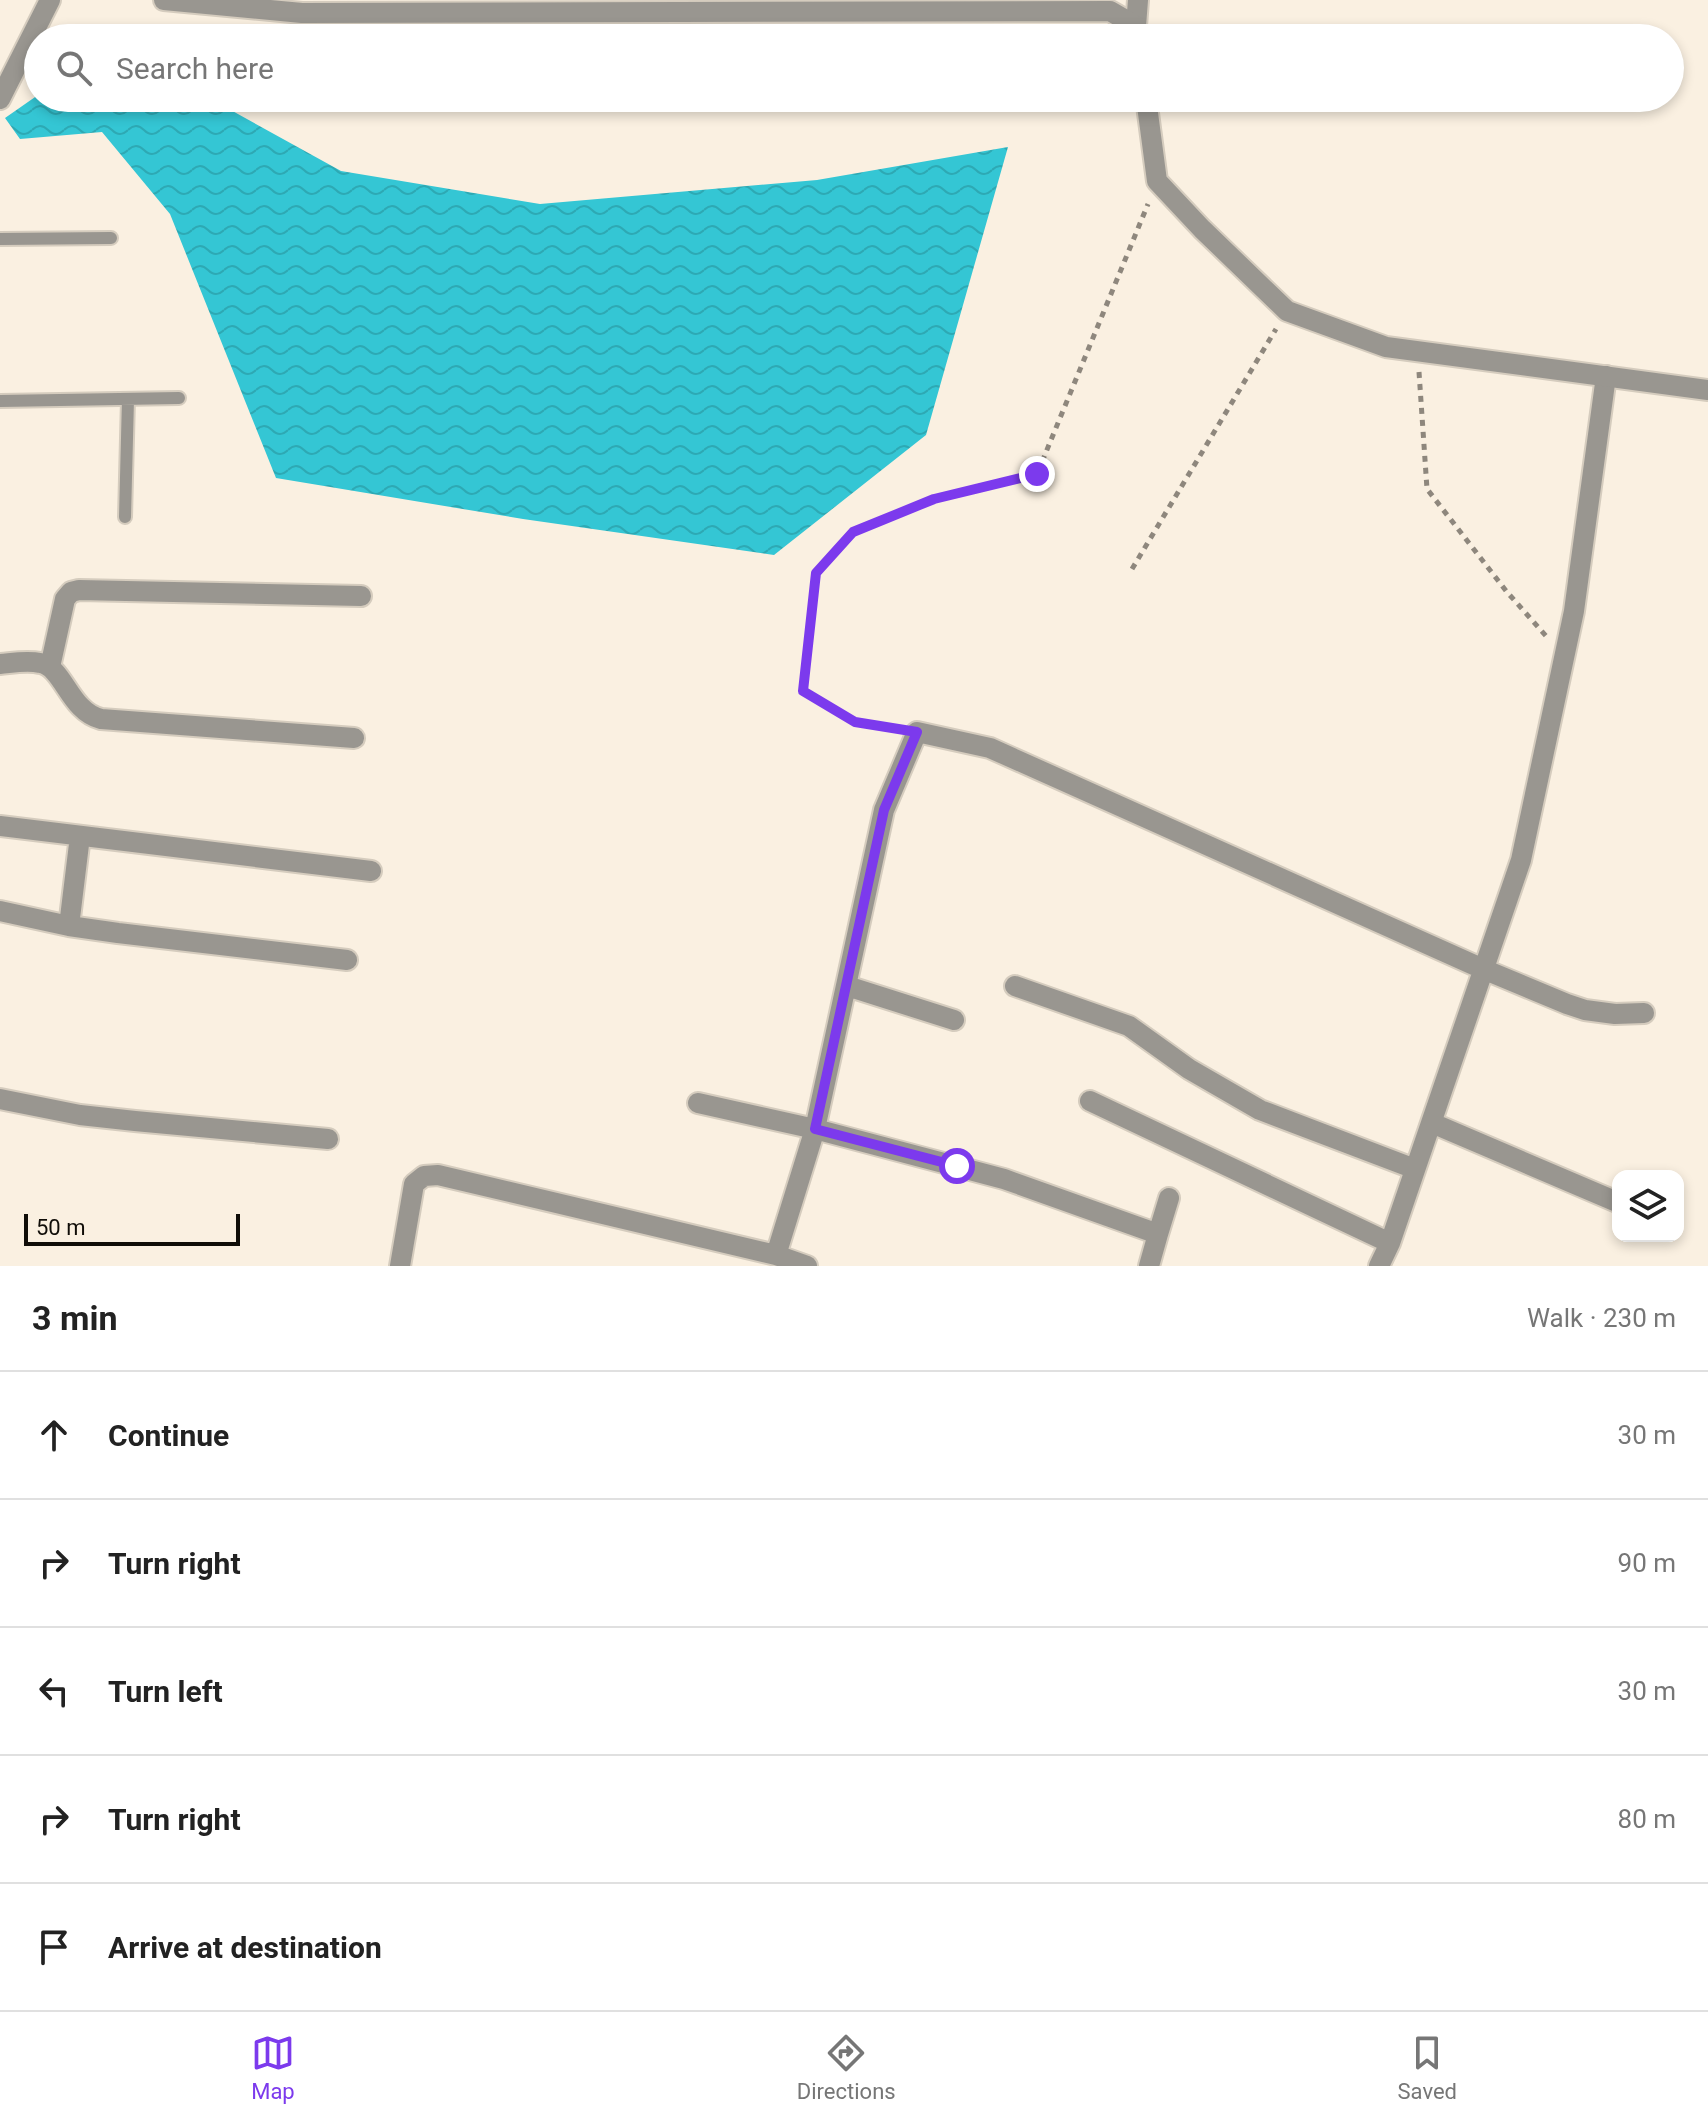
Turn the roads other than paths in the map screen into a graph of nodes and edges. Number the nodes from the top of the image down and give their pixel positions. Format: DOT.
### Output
graph roads {
  1 [pos="50,0"];
  2 [pos="164,0"];
  3 [pos="1138,0"];
  4 [pos="302,6"];
  5 [pos="38,24"];
  6 [pos="1127,24"];
  7 [pos="1137,24"];
  8 [pos="24,51"];
  9 [pos="0,99"];
  10 [pos="1148,112"];
  11 [pos="111,238"];
  12 [pos="0,239"];
  13 [pos="1606,376"];
  14 [pos="1708,390"];
  15 [pos="179,398"];
  16 [pos="128,399"];
  17 [pos="0,401"];
  18 [pos="125,517"];
  19 [pos="361,596"];
  20 [pos="0,664"];
  21 [pos="50,667"];
  22 [pos="354,738"];
  23 [pos="0,826"];
  24 [pos="80,836"];
  25 [pos="371,871"];
  26 [pos="0,911"];
  27 [pos="69,926"];
  28 [pos="347,960"];
  29 [pos="1483,969"];
  30 [pos="847,986"];
  31 [pos="1015,986"];
  32 [pos="1644,1013"];
  33 [pos="954,1020"];
  34 [pos="0,1099"];
  35 [pos="1090,1101"];
  36 [pos="698,1103"];
  37 [pos="1432,1123"];
  38 [pos="815,1129"];
  39 [pos="328,1139"];
  40 [pos="1415,1169"];
  41 [pos="1169,1198"];
  42 [pos="1612,1200"];
  43 [pos="1158,1234"];
  44 [pos="1390,1243"];
  45 [pos="776,1255"];
  46 [pos="400,1266"];
  47 [pos="807,1266"];
  48 [pos="1149,1266"];
  49 [pos="1379,1266"];
  1 -- 5 [label="street"];
  2 -- 4 [label="street"];
  3 -- 7 [label="street"];
  4 -- 6 [label="street"];
  8 -- 9 [label="street"];
  10 -- 13 [label="street"];
  11 -- 12 [label="lane"];
  13 -- 14 [label="street"];
  13 -- 29 [label="street"];
  15 -- 16 [label="lane"];
  16 -- 17 [label="lane"];
  16 -- 18 [label="lane"];
  19 -- 21 [label="street"];
  20 -- 21 [label="street"];
  21 -- 22 [label="street"];
  23 -- 24 [label="street"];
  24 -- 25 [label="street"];
  24 -- 27 [label="street"];
  26 -- 27 [label="street"];
  27 -- 28 [label="street"];
  29 -- 30 [label="street"];
  29 -- 32 [label="street"];
  29 -- 37 [label="street"];
  30 -- 33 [label="street"];
  30 -- 38 [label="street"];
  31 -- 40 [label="street"];
  34 -- 39 [label="street"];
  35 -- 44 [label="street"];
  36 -- 38 [label="street"];
  37 -- 40 [label="street"];
  37 -- 42 [label="street"];
  38 -- 43 [label="street"];
  38 -- 45 [label="street"];
  40 -- 44 [label="street"];
  41 -- 43 [label="street"];
  43 -- 48 [label="street"];
  44 -- 49 [label="street"];
  45 -- 46 [label="street"];
  45 -- 47 [label="street"];
}
